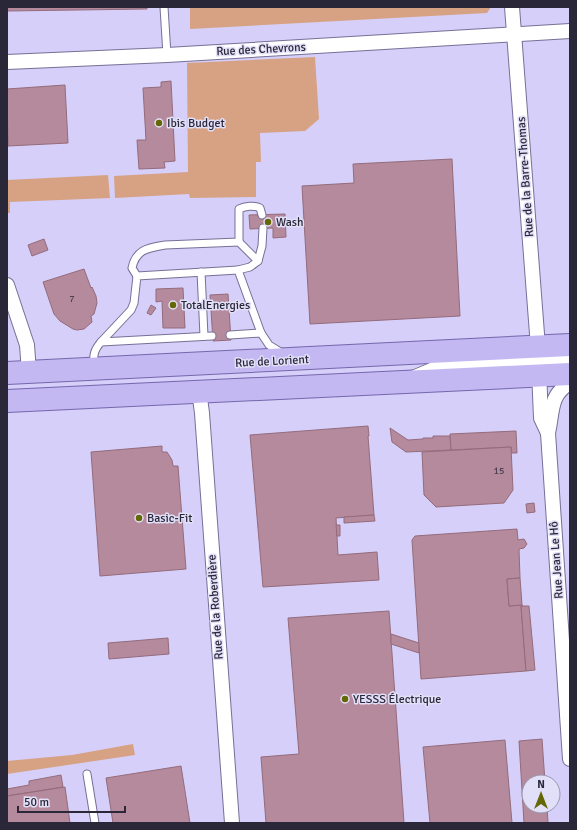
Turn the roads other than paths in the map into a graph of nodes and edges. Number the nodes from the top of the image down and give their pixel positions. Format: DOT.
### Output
graph roads {
  1 [pos="164,7"];
  2 [pos="512,7"];
  3 [pos="570,31"];
  4 [pos="514,34"];
  5 [pos="167,55"];
  6 [pos="7,62"];
  7 [pos="262,215"];
  8 [pos="263,228"];
  9 [pos="239,242"];
  10 [pos="258,261"];
  11 [pos="238,270"];
  12 [pos="201,272"];
  13 [pos="137,276"];
  14 [pos="7,285"];
  15 [pos="262,333"];
  16 [pos="230,335"];
  17 [pos="204,336"];
  18 [pos="212,336"];
  19 [pos="101,342"];
  20 [pos="570,345"];
  21 [pos="538,347"];
  22 [pos="301,359"];
  23 [pos="570,359"];
  24 [pos="94,370"];
  25 [pos="30,372"];
  26 [pos="7,373"];
  27 [pos="570,374"];
  28 [pos="539,376"];
  29 [pos="404,381"];
  30 [pos="570,383"];
  31 [pos="199,392"];
  32 [pos="7,401"];
  33 [pos="548,433"];
  34 [pos="567,676"];
  35 [pos="570,759"];
  36 [pos="87,774"];
  37 [pos="95,823"];
  38 [pos="232,823"];
  1 -- 5 [label="lane"];
  2 -- 4 [label="street, Rue de la Barre-Thomas"];
  3 -- 4 [label="street, Rue des Chevrons"];
  4 -- 5 [label="street, Rue des Chevrons"];
  4 -- 21 [label="street, Rue de la Barre-Thomas"];
  5 -- 6 [label="street, Rue des Chevrons"];
  7 -- 9 [label="lane"];
  8 -- 10 [label="lane"];
  9 -- 10 [label="lane"];
  9 -- 13 [label="lane"];
  10 -- 11 [label="lane"];
  11 -- 12 [label="lane"];
  11 -- 15 [label="lane"];
  12 -- 13 [label="lane"];
  12 -- 17 [label="lane"];
  13 -- 19 [label="lane"];
  14 -- 25 [label="street"];
  15 -- 16 [label="lane"];
  15 -- 22 [label="lane"];
  17 -- 18 [label="lane"];
  17 -- 19 [label="lane"];
  19 -- 24 [label="lane"];
  20 -- 21 [label="main road, Rue de Lorient"];
  21 -- 22 [label="main road, Rue de Lorient"];
  21 -- 28 [label="street, Rue de la Barre-Thomas"];
  21 -- 29 [label="street"];
  22 -- 24 [label="main road, Rue de Lorient"];
  23 -- 28 [label="street"];
  24 -- 25 [label="main road, Rue de Lorient"];
  25 -- 26 [label="main road, Rue de Lorient"];
  27 -- 28 [label="main road"];
  28 -- 29 [label="main road"];
  28 -- 33 [label="street, Rue Jean Le Hô"];
  29 -- 31 [label="main road"];
  30 -- 33 [label="street, Rue Jean Le Hô"];
  31 -- 32 [label="main road"];
  31 -- 38 [label="street, Rue de la Roberdière"];
  33 -- 34 [label="street, Rue Jean Le Hô"];
  34 -- 35 [label="street, Rue Jean Le Hô"];
  36 -- 37 [label="lane"];
}
